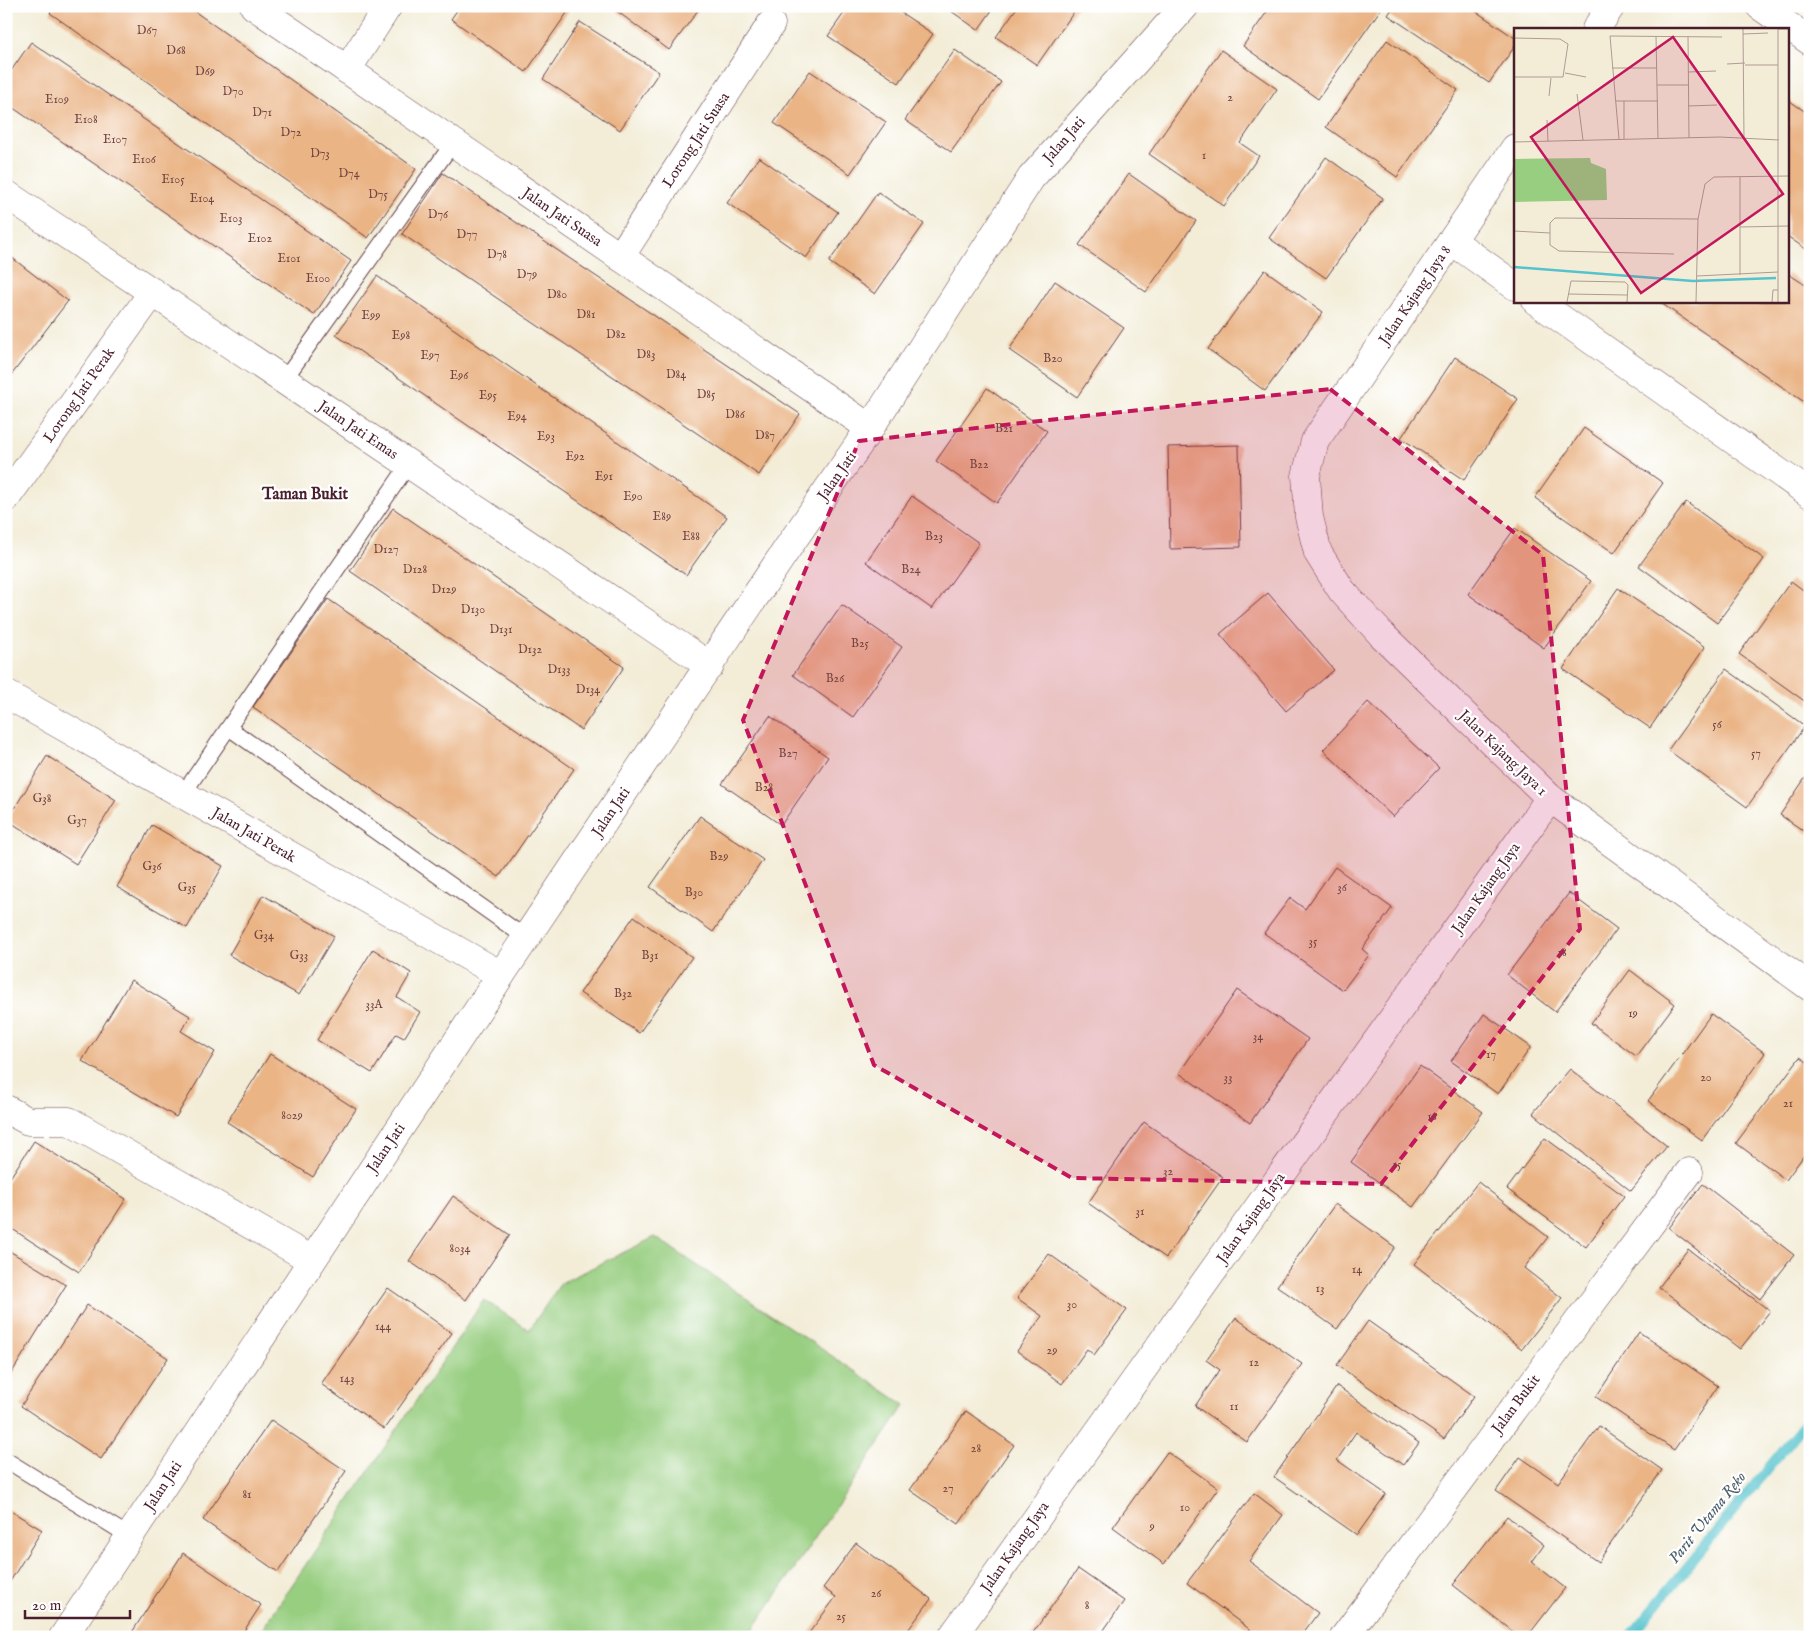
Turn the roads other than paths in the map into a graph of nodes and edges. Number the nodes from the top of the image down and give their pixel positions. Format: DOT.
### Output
graph roads {
  1 [pos="254,6"];
  2 [pos="388,6"];
  3 [pos="1185,6"];
  4 [pos="1611,6"];
  5 [pos="1760,6"];
  6 [pos="771,24"];
  7 [pos="1597,28"];
  8 [pos="1810,41"];
  9 [pos="347,70"];
  10 [pos="453,142"];
  11 [pos="1514,149"];
  12 [pos="6,194"];
  13 [pos="1452,242"];
  14 [pos="620,257"];
  15 [pos="1514,285"];
  16 [pos="153,292"];
  17 [pos="1537,302"];
  18 [pos="284,380"];
  19 [pos="870,428"];
  20 [pos="1315,441"];
  21 [pos="409,464"];
  22 [pos="1810,494"];
  23 [pos="6,498"];
  24 [pos="710,666"];
  25 [pos="6,694"];
  26 [pos="229,728"];
  27 [pos="183,794"];
  28 [pos="1550,798"];
  29 [pos="526,938"];
  30 [pos="501,975"];
  31 [pos="1810,987"];
  32 [pos="6,1109"];
  33 [pos="1689,1172"];
  34 [pos="312,1260"];
  35 [pos="6,1460"];
  36 [pos="129,1536"];
  37 [pos="63,1637"];
  38 [pos="952,1637"];
  39 [pos="1344,1637"];
  1 -- 9 [label="street, Jalan Jati Suasa"];
  2 -- 9 [label="street"];
  3 -- 19 [label="street, Jalan Jati"];
  4 -- 7 [label="street"];
  5 -- 8 [label="street"];
  6 -- 14 [label="street, Lorong Jati Suasa"];
  9 -- 10 [label="street, Jalan Jati Suasa"];
  10 -- 14 [label="street, Jalan Jati Suasa"];
  10 -- 18 [label="lane"];
  11 -- 13 [label="street, Jalan Kajang Jaya 8"];
  12 -- 16 [label="street, Jalan Jati Emas"];
  13 -- 15 [label="street"];
  13 -- 20 [label="street, Jalan Kajang Jaya 8"];
  14 -- 19 [label="street, Jalan Jati Suasa"];
  16 -- 18 [label="street, Jalan Jati Emas"];
  16 -- 23 [label="street, Lorong Jati Perak"];
  17 -- 22 [label="street"];
  18 -- 21 [label="street, Jalan Jati Emas"];
  19 -- 24 [label="street, Jalan Jati"];
  20 -- 28 [label="street, Jalan Kajang Jaya 1"];
  21 -- 24 [label="street, Jalan Jati Emas"];
  21 -- 26 [label="lane"];
  24 -- 29 [label="street, Jalan Jati"];
  25 -- 27 [label="street, Jalan Jati Perak"];
  26 -- 27 [label="lane"];
  26 -- 29 [label="lane"];
  27 -- 30 [label="street, Jalan Jati Perak"];
  28 -- 31 [label="street, Jalan Kajang Jaya 1"];
  28 -- 38 [label="street, Jalan Kajang Jaya"];
  29 -- 30 [label="street, Jalan Jati"];
  30 -- 34 [label="street, Jalan Jati"];
  32 -- 34 [label="street"];
  33 -- 39 [label="street, Jalan Bukit"];
  34 -- 36 [label="street, Jalan Jati"];
  35 -- 36 [label="lane"];
  36 -- 37 [label="street, Jalan Jati"];
}
